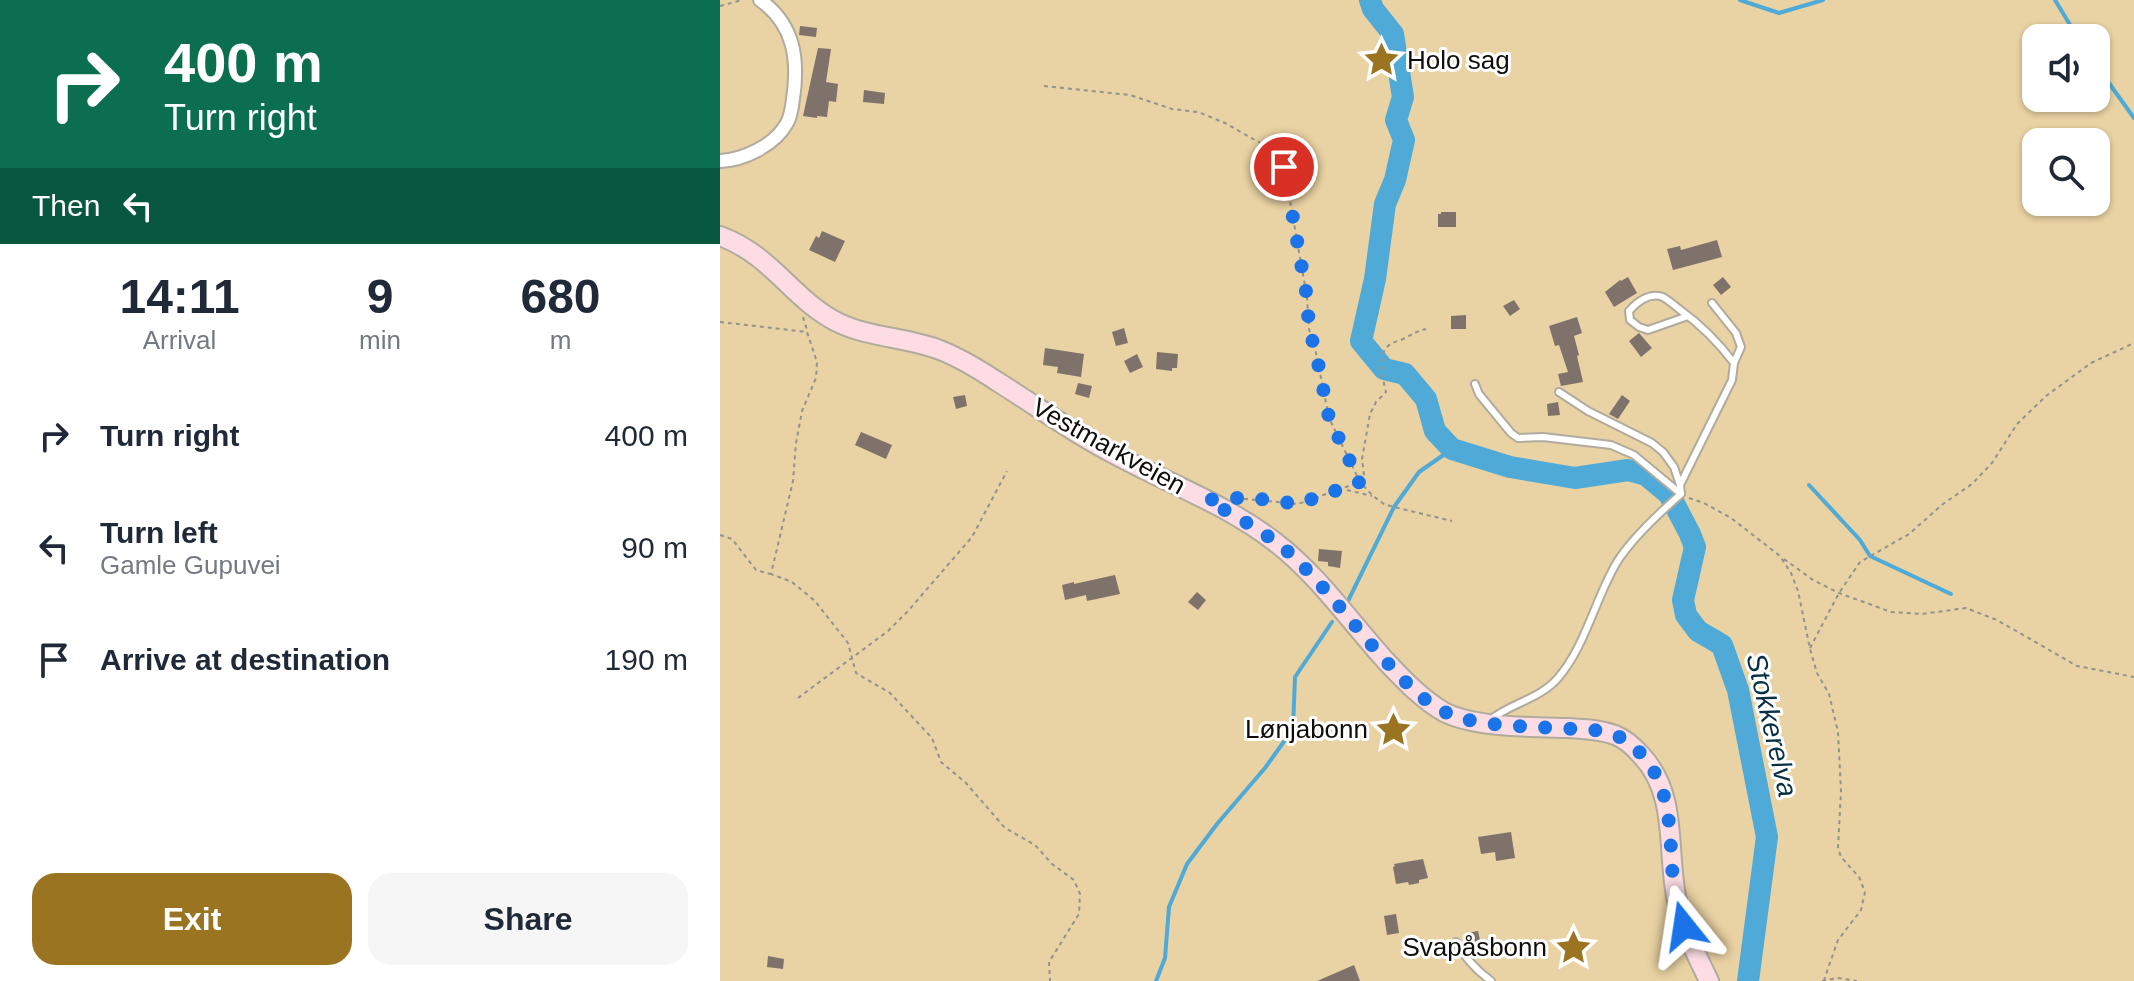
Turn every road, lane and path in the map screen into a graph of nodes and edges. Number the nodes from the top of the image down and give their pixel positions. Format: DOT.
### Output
graph roads {
  1 [pos="742,0"];
  2 [pos="760,0"];
  3 [pos="720,6"];
  4 [pos="1044,86"];
  5 [pos="720,161"];
  6 [pos="720,236"];
  7 [pos="1712,303"];
  8 [pos="1688,316"];
  9 [pos="720,322"];
  10 [pos="1426,329"];
  11 [pos="2134,343"];
  12 [pos="1734,363"];
  13 [pos="1475,384"];
  14 [pos="1559,392"];
  15 [pos="1007,471"];
  16 [pos="1360,482"];
  17 [pos="1680,485"];
  18 [pos="1344,489"];
  19 [pos="1681,494"];
  20 [pos="1373,496"];
  21 [pos="1207,500"];
  22 [pos="1452,521"];
  23 [pos="720,535"];
  24 [pos="1780,556"];
  25 [pos="771,574"];
  26 [pos="1839,593"];
  27 [pos="1810,649"];
  28 [pos="852,657"];
  29 [pos="2134,677"];
  30 [pos="798,698"];
  31 [pos="1488,723"];
  32 [pos="1456,942"];
  33 [pos="1823,980"];
  34 [pos="1855,980"];
  35 [pos="1050,981"];
  36 [pos="1491,981"];
  37 [pos="1709,981"];
  1 -- 3 [label="path"];
  2 -- 5 [label="street"];
  4 -- 16 [label="path"];
  6 -- 21 [label="street, Vestmarkveien"];
  7 -- 12 [label="lane"];
  8 -- 8 [label="lane"];
  8 -- 12 [label="lane"];
  9 -- 25 [label="path"];
  10 -- 16 [label="path"];
  11 -- 26 [label="path"];
  12 -- 17 [label="lane"];
  13 -- 19 [label="lane"];
  14 -- 17 [label="lane"];
  15 -- 28 [label="path"];
  16 -- 18 [label="path"];
  16 -- 20 [label="path"];
  17 -- 19 [label="lane"];
  18 -- 20 [label="path"];
  18 -- 21 [label="path"];
  19 -- 24 [label="path"];
  19 -- 31 [label="lane"];
  20 -- 22 [label="path"];
  21 -- 31 [label="street, Vestmarkveien"];
  23 -- 25 [label="path"];
  24 -- 26 [label="path"];
  24 -- 27 [label="path"];
  25 -- 28 [label="path"];
  26 -- 27 [label="path"];
  26 -- 29 [label="path"];
  27 -- 33 [label="path"];
  28 -- 30 [label="path"];
  28 -- 35 [label="path"];
  31 -- 37 [label="street, Vestmarkveien"];
  32 -- 36 [label="lane"];
  33 -- 34 [label="path"];
}
